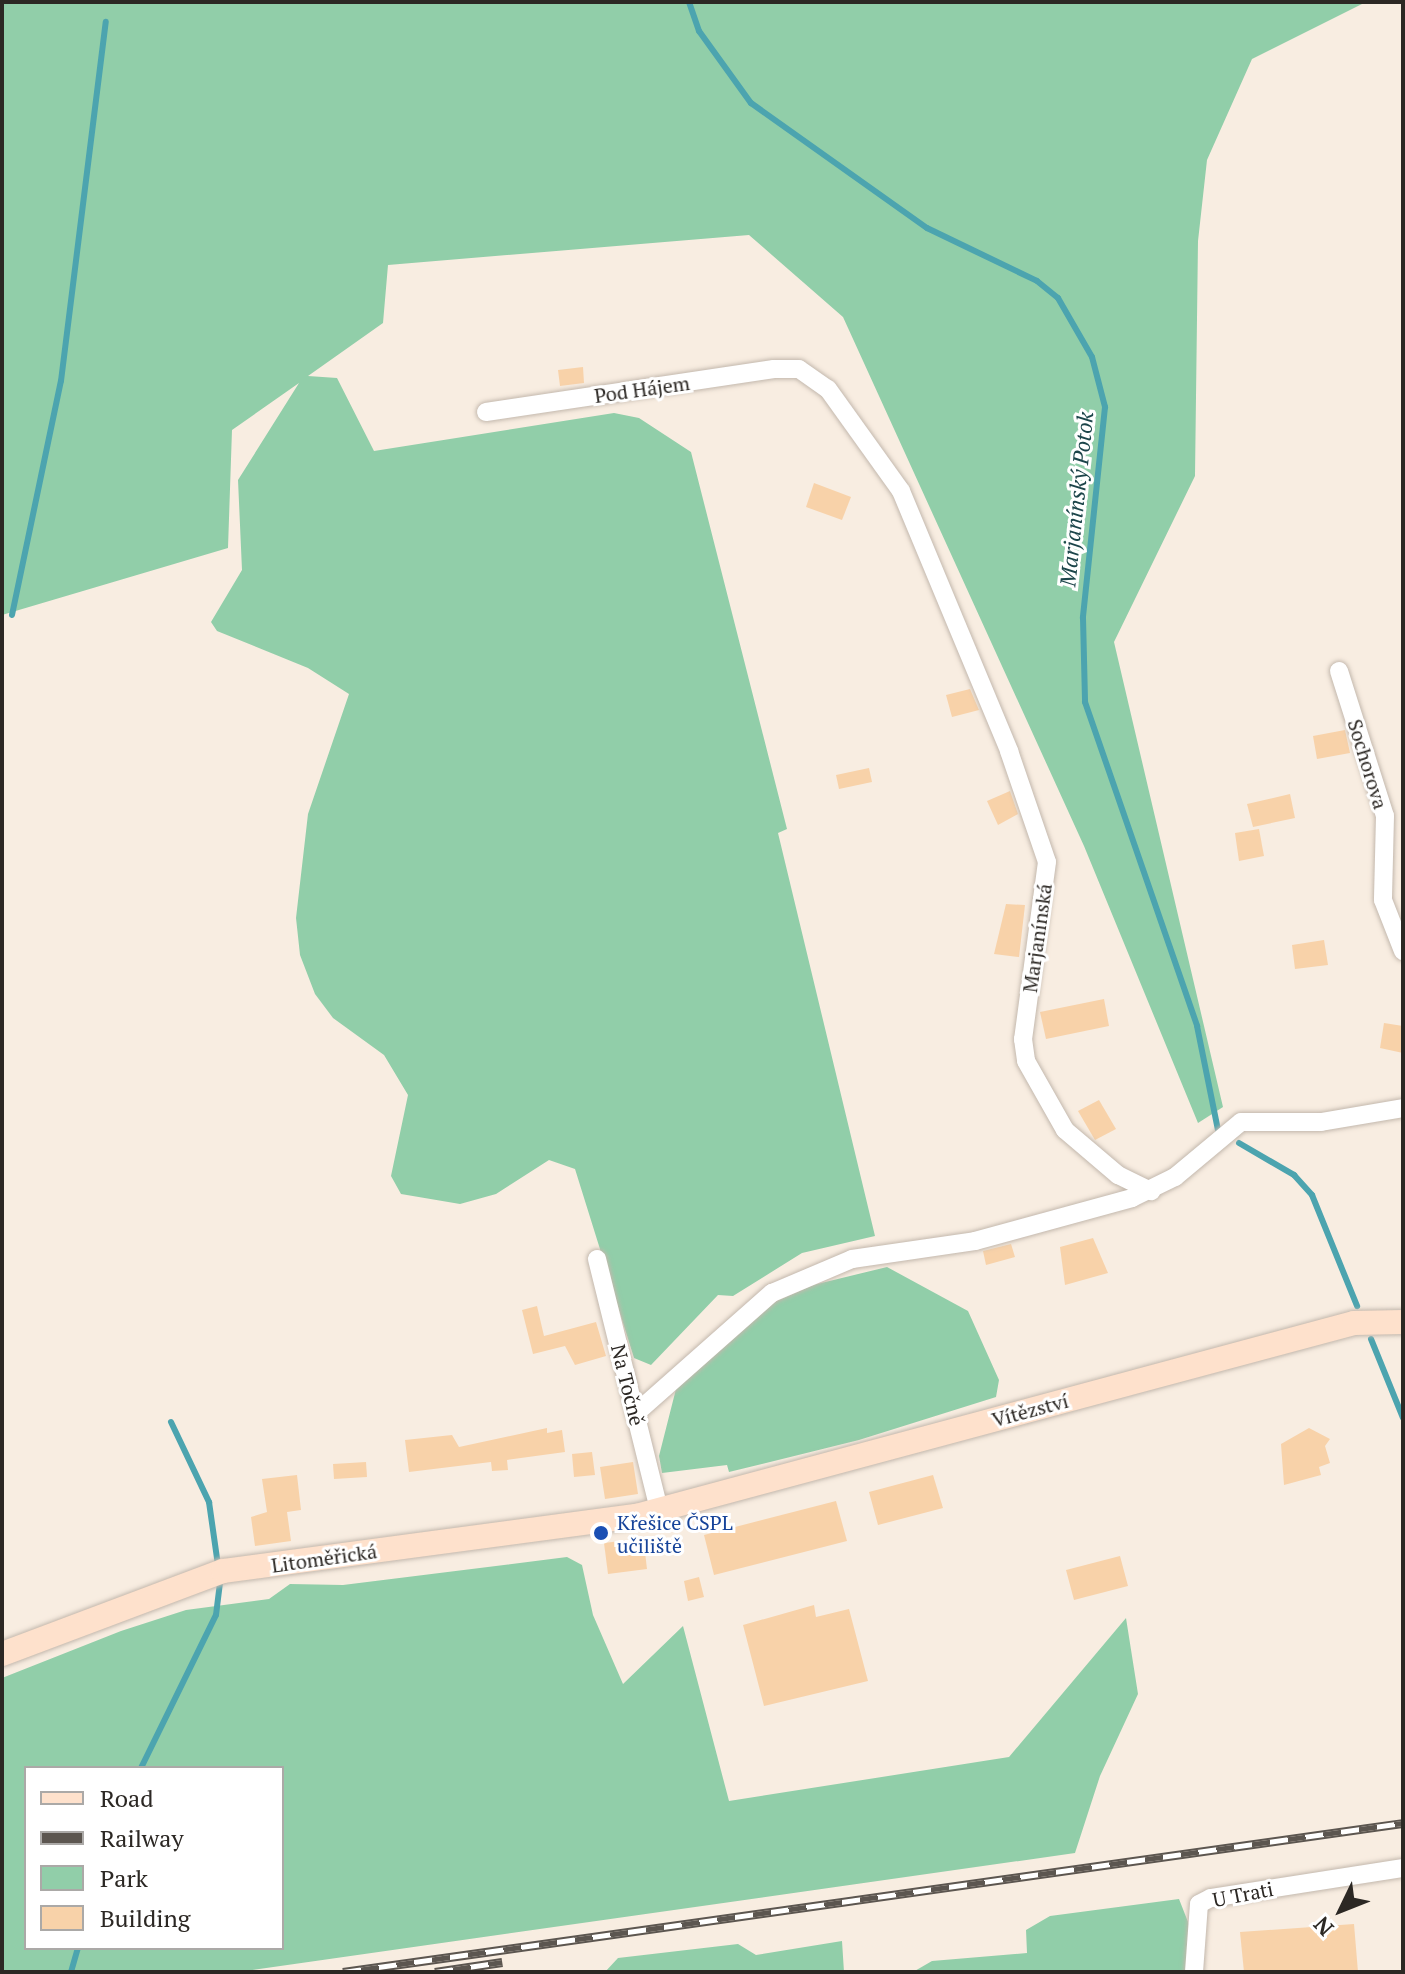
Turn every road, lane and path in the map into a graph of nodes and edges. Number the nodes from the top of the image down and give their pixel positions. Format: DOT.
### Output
graph roads {
  1 [pos="799,369"];
  2 [pos="486,412"];
  3 [pos="1339,671"];
  4 [pos="1403,951"];
  5 [pos="1403,1108"];
  6 [pos="1151,1191"];
  7 [pos="597,1259"];
  8 [pos="1403,1322"];
  9 [pos="635,1414"];
  10 [pos="659,1510"];
  11 [pos="2,1654"];
  12 [pos="1403,1868"];
  13 [pos="1194,1972"];
  1 -- 2 [label="street, Pod Hájem"];
  1 -- 6 [label="street, Marjanínská"];
  3 -- 4 [label="street, Sochorova"];
  5 -- 6 [label="street"];
  6 -- 9 [label="street"];
  7 -- 9 [label="street, Na Točně"];
  8 -- 10 [label="main road, Vítězství"];
  9 -- 10 [label="street, Na Točně"];
  10 -- 11 [label="main road, Litoměřická"];
  12 -- 13 [label="street, U Trati"];
}
